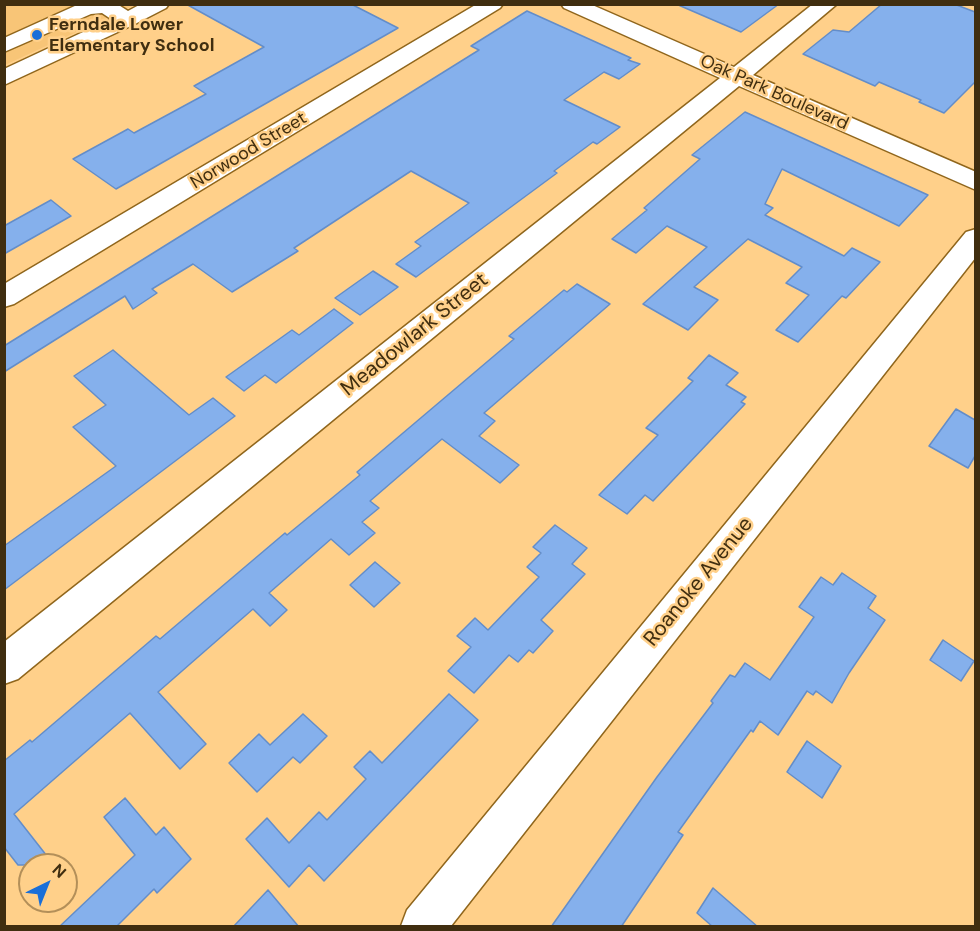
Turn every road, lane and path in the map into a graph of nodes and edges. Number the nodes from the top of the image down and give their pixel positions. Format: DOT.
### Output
graph roads {
  1 [pos="159,4"];
  2 [pos="493,4"];
  3 [pos="572,4"];
  4 [pos="608,4"];
  5 [pos="827,4"];
  6 [pos="128,20"];
  7 [pos="4,46"];
  8 [pos="743,71"];
  9 [pos="4,78"];
  10 [pos="975,161"];
  11 [pos="975,182"];
  12 [pos="975,238"];
  13 [pos="4,297"];
  14 [pos="4,666"];
  15 [pos="423,927"];
  1 -- 6 [label="street"];
  2 -- 13 [label="street, Norwood Street"];
  3 -- 8 [label="street, Oak Park Boulevard"];
  4 -- 8 [label="street, Oak Park Boulevard"];
  5 -- 8 [label="street, Meadowlark Street"];
  6 -- 7 [label="street"];
  6 -- 9 [label="street"];
  8 -- 10 [label="street, Oak Park Boulevard"];
  8 -- 11 [label="street, Oak Park Boulevard"];
  8 -- 14 [label="street, Meadowlark Street"];
  12 -- 15 [label="street, Roanoke Avenue"];
}
